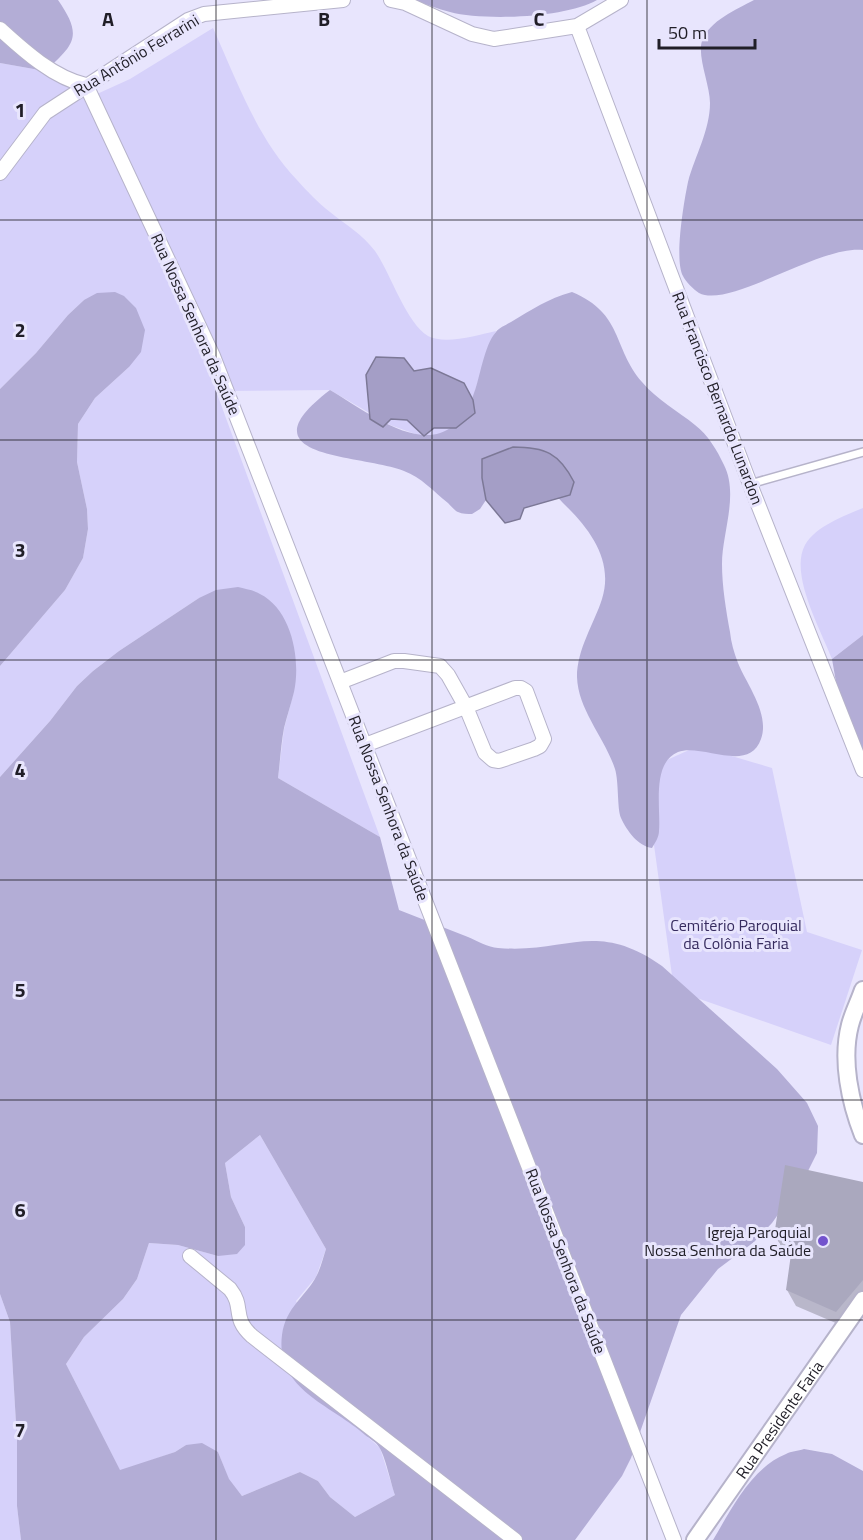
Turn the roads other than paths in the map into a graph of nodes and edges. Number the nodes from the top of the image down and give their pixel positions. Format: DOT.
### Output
graph roads {
  1 [pos="343,0"];
  2 [pos="391,0"];
  3 [pos="621,0"];
  4 [pos="577,26"];
  5 [pos="0,29"];
  6 [pos="86,85"];
  7 [pos="0,173"];
  8 [pos="863,452"];
  9 [pos="750,484"];
  10 [pos="340,682"];
  11 [pos="466,706"];
  12 [pos="365,745"];
  13 [pos="863,770"];
  14 [pos="863,990"];
  15 [pos="863,1134"];
  16 [pos="190,1256"];
  17 [pos="863,1300"];
  18 [pos="515,1540"];
  19 [pos="674,1540"];
  20 [pos="695,1540"];
  1 -- 6 [label="street, Rua Antônio Ferrarini"];
  2 -- 4 [label="street"];
  3 -- 4 [label="street"];
  4 -- 9 [label="street, Rua Francisco Bernardo Lunardon"];
  5 -- 6 [label="street"];
  6 -- 7 [label="street, Rua Antônio Ferrarini"];
  6 -- 10 [label="street, Rua Nossa Senhora da Saúde"];
  8 -- 9 [label="lane"];
  9 -- 13 [label="street, Rua Francisco Bernardo Lunardon"];
  10 -- 11 [label="street"];
  10 -- 12 [label="street, Rua Nossa Senhora da Saúde"];
  11 -- 11 [label="street"];
  11 -- 12 [label="street"];
  12 -- 19 [label="street, Rua Nossa Senhora da Saúde"];
  14 -- 15 [label="street"];
  16 -- 18 [label="street"];
  17 -- 20 [label="street, Rua Presidente Faria"];
}
